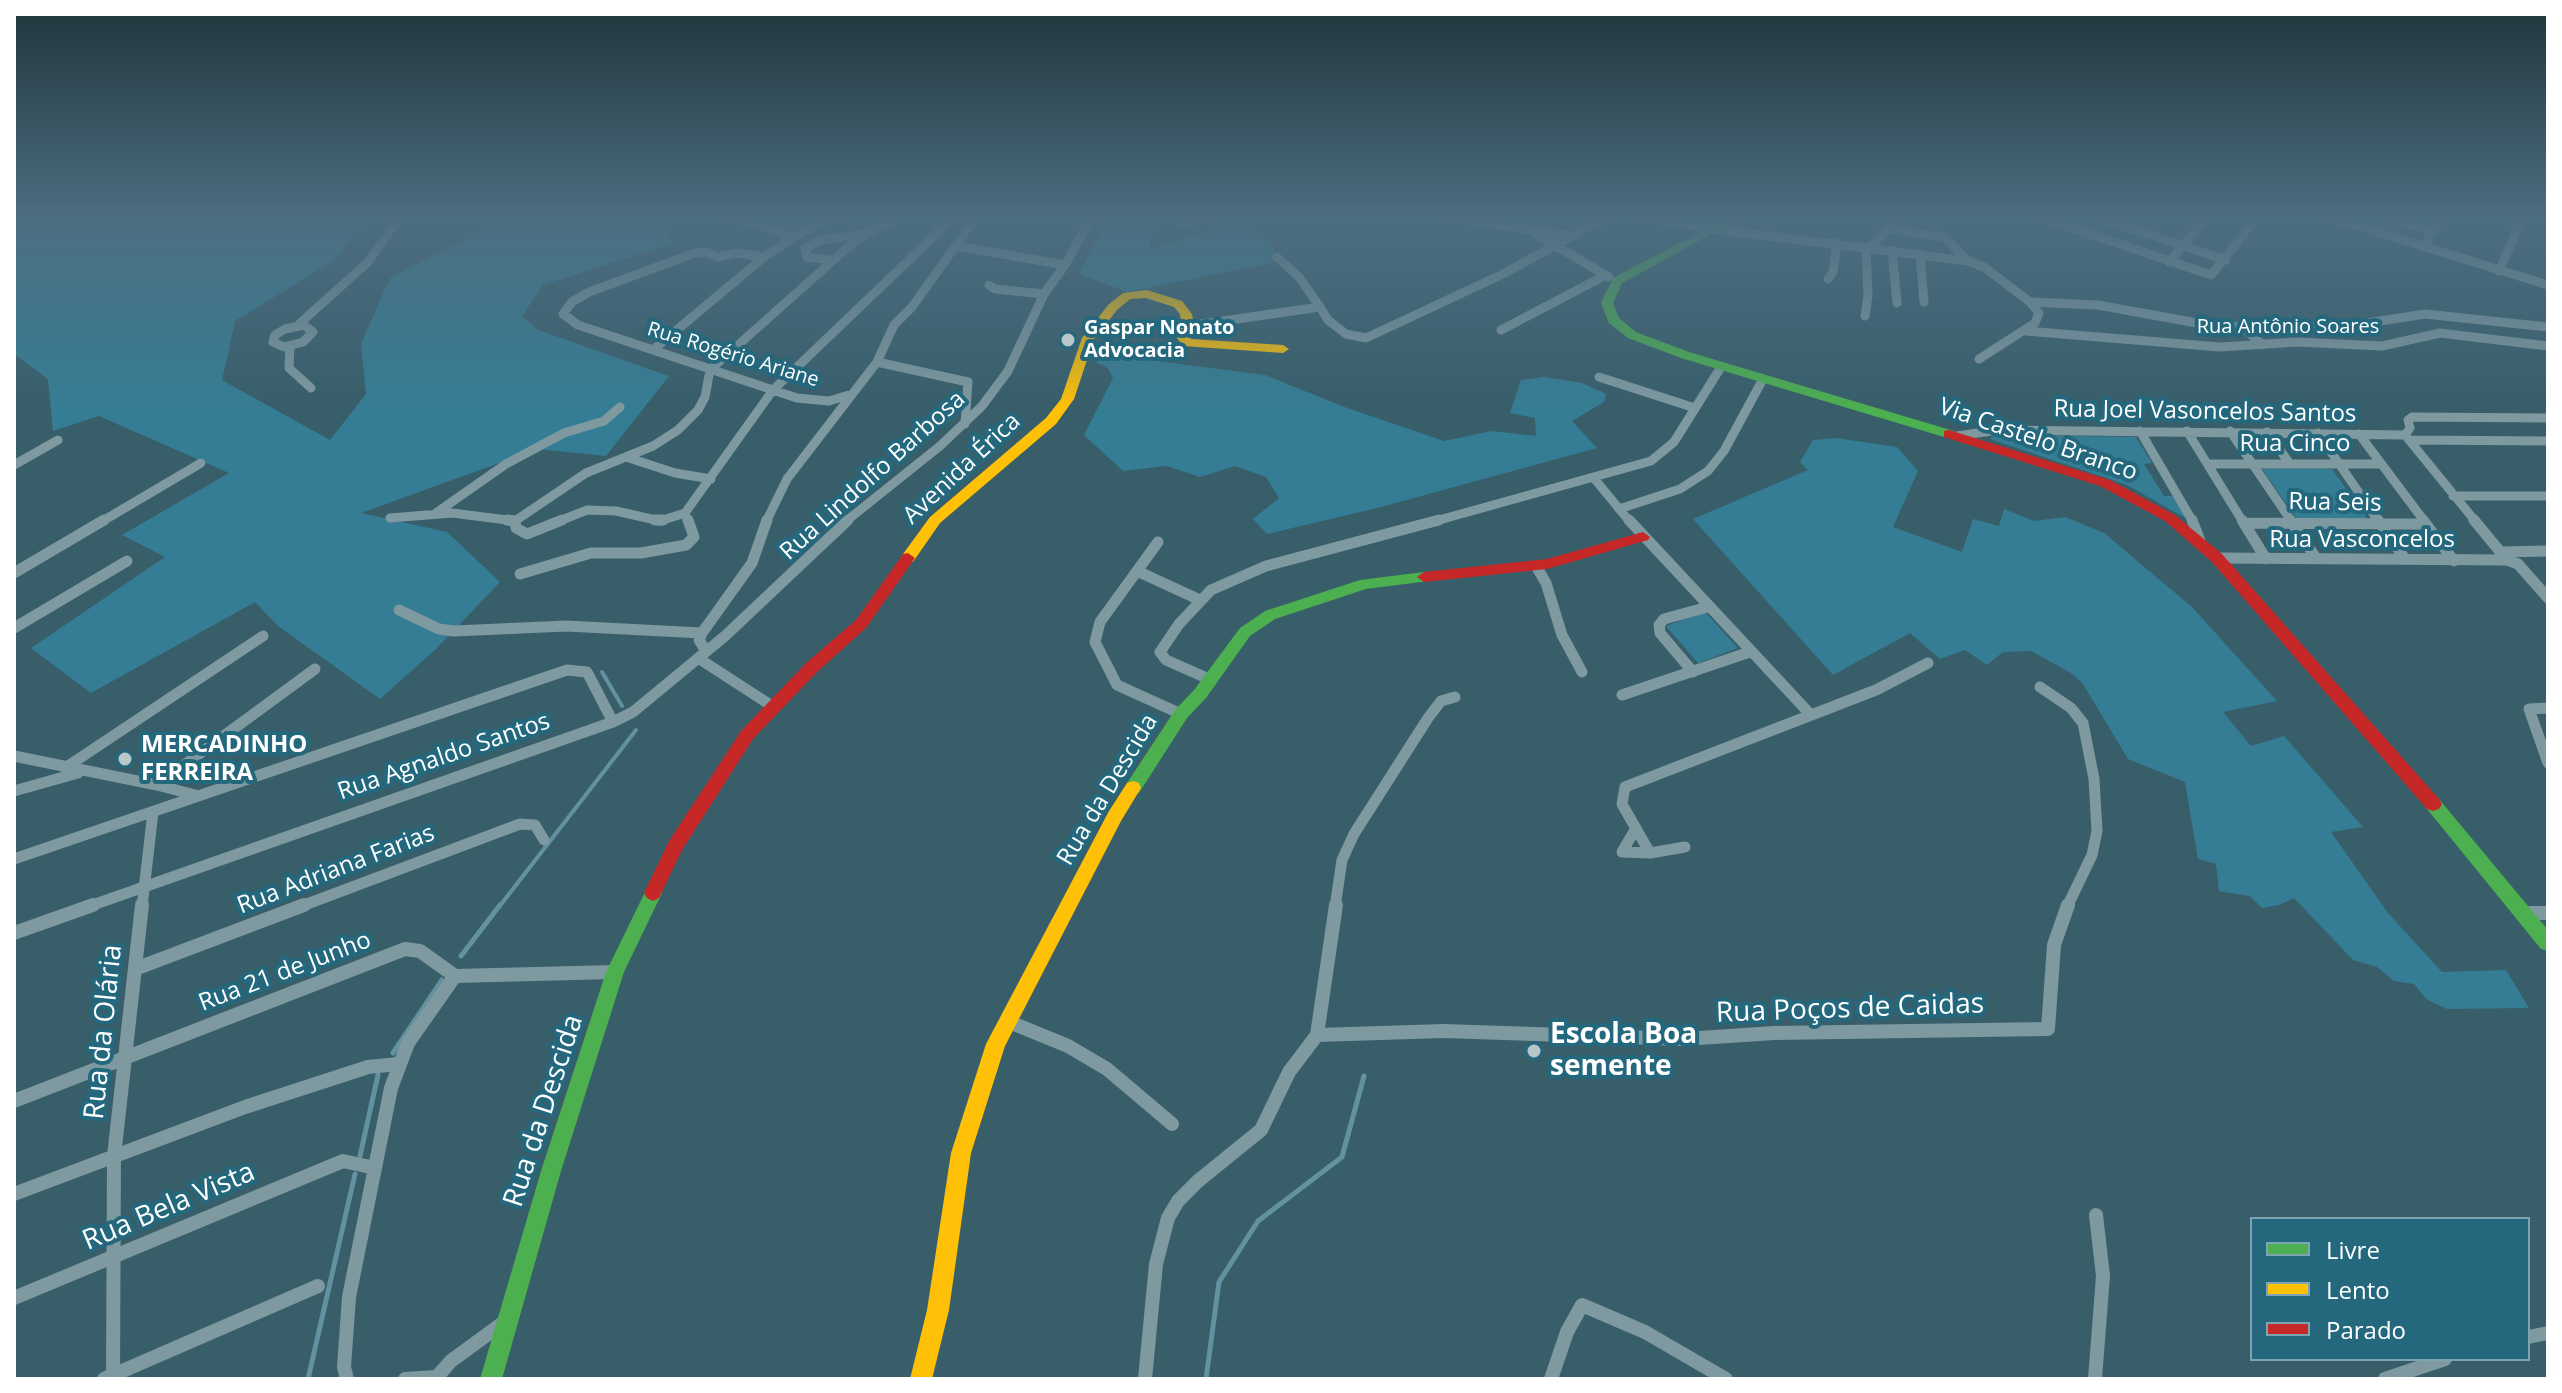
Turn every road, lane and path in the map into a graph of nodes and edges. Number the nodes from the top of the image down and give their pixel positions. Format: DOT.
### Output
graph roads {
  1 [pos="347,281"];
  2 [pos="618,281"];
  3 [pos="735,281"];
  4 [pos="809,281"];
  5 [pos="887,281"];
  6 [pos="931,281"];
  7 [pos="1053,281"];
  8 [pos="1302,281"];
  9 [pos="1485,281"];
  10 [pos="1606,281"];
  11 [pos="1611,281"];
  12 [pos="1868,281"];
  13 [pos="1895,281"];
  14 [pos="1922,281"];
  15 [pos="2002,281"];
  16 [pos="989,285"];
  17 [pos="1044,294"];
  18 [pos="1924,302"];
  19 [pos="2030,302"];
  20 [pos="1897,303"];
  21 [pos="1320,307"];
  22 [pos="1865,316"];
  23 [pos="298,325"];
  24 [pos="2240,325"];
  25 [pos="1188,326"];
  26 [pos="2548,327"];
  27 [pos="1501,330"];
  28 [pos="2026,331"];
  29 [pos="2263,345"];
  30 [pos="290,346"];
  31 [pos="2548,346"];
  32 [pos="654,349"];
  33 [pos="1283,349"];
  34 [pos="1979,359"];
  35 [pos="877,362"];
  36 [pos="1721,367"];
  37 [pos="710,370"];
  38 [pos="1599,377"];
  39 [pos="1763,379"];
  40 [pos="311,388"];
  41 [pos="773,390"];
  42 [pos="852,394"];
  43 [pos="620,407"];
  44 [pos="1695,408"];
  45 [pos="2548,418"];
  46 [pos="965,424"];
  47 [pos="2140,431"];
  48 [pos="2187,431"];
  49 [pos="2230,431"];
  50 [pos="2267,432"];
  51 [pos="2318,433"];
  52 [pos="2359,434"];
  53 [pos="1957,436"];
  54 [pos="2408,437"];
  55 [pos="58,440"];
  56 [pos="2548,441"];
  57 [pos="626,457"];
  58 [pos="201,463"];
  59 [pos="2208,464"];
  60 [pos="2252,464"];
  61 [pos="2290,464"];
  62 [pos="2338,464"];
  63 [pos="2381,464"];
  64 [pos="14,465"];
  65 [pos="1593,477"];
  66 [pos="711,479"];
  67 [pos="2453,496"];
  68 [pos="2548,496"];
  69 [pos="1619,509"];
  70 [pos="436,513"];
  71 [pos="685,513"];
  72 [pos="390,518"];
  73 [pos="515,521"];
  74 [pos="2291,522"];
  75 [pos="2244,523"];
  76 [pos="2379,524"];
  77 [pos="2426,524"];
  78 [pos="1643,537"];
  79 [pos="2200,541"];
  80 [pos="1158,542"];
  81 [pos="2548,551"];
  82 [pos="2503,556"];
  83 [pos="2217,558"];
  84 [pos="2316,558"];
  85 [pos="2266,559"];
  86 [pos="2405,559"];
  87 [pos="127,561"];
  88 [pos="2454,561"];
  89 [pos="1536,566"];
  90 [pos="1137,571"];
  91 [pos="14,573"];
  92 [pos="520,574"];
  93 [pos="2548,598"];
  94 [pos="1200,600"];
  95 [pos="1708,607"];
  96 [pos="399,610"];
  97 [pos="14,628"];
  98 [pos="702,633"];
  99 [pos="263,636"];
  100 [pos="1750,652"];
  101 [pos="702,655"];
  102 [pos="1928,663"];
  103 [pos="315,669"];
  104 [pos="1582,672"];
  105 [pos="1693,672"];
  106 [pos="1209,679"];
  107 [pos="2040,687"];
  108 [pos="1622,695"];
  109 [pos="1455,697"];
  110 [pos="772,706"];
  111 [pos="2548,708"];
  112 [pos="1181,714"];
  113 [pos="1811,715"];
  114 [pos="613,722"];
  115 [pos="14,756"];
  116 [pos="2548,763"];
  117 [pos="65,768"];
  118 [pos="83,771"];
  119 [pos="157,785"];
  120 [pos="14,791"];
  121 [pos="199,796"];
  122 [pos="153,812"];
  123 [pos="1636,828"];
  124 [pos="544,840"];
  125 [pos="1685,847"];
  126 [pos="1650,853"];
  127 [pos="14,859"];
  128 [pos="144,888"];
  129 [pos="2525,913"];
  130 [pos="2548,913"];
  131 [pos="14,933"];
  132 [pos="2548,943"];
  133 [pos="135,969"];
  134 [pos="615,972"];
  135 [pos="455,976"];
  136 [pos="1007,1021"];
  137 [pos="1317,1035"];
  138 [pos="125,1056"];
  139 [pos="398,1064"];
  140 [pos="14,1101"];
  141 [pos="1172,1124"];
  142 [pos="114,1156"];
  143 [pos="375,1168"];
  144 [pos="14,1194"];
  145 [pos="2096,1215"];
  146 [pos="116,1258"];
  147 [pos="318,1286"];
  148 [pos="14,1298"];
  149 [pos="507,1319"];
  150 [pos="2439,1361"];
  151 [pos="110,1378"];
  152 [pos="436,1378"];
  153 [pos="2384,1378"];
  154 [pos="347,1379"];
  155 [pos="405,1379"];
  156 [pos="491,1379"];
  157 [pos="921,1379"];
  158 [pos="1145,1379"];
  159 [pos="1551,1379"];
  160 [pos="1726,1379"];
  161 [pos="2095,1379"];
  1 -- 23 [label="street"];
  2 -- 32 [label="street, Rua Rogério Ariane"];
  3 -- 32 [label="street"];
  4 -- 37 [label="street"];
  5 -- 41 [label="street"];
  6 -- 35 [label="street"];
  7 -- 17 [label="street, Rua Lindolfo Barbosa"];
  8 -- 21 [label="street"];
  9 -- 21 [label="street"];
  10 -- 27 [label="street"];
  11 -- 36 [label="street, Via Castelo Branco"];
  12 -- 22 [label="street"];
  13 -- 20 [label="street"];
  14 -- 18 [label="street"];
  15 -- 19 [label="street"];
  16 -- 17 [label="street"];
  17 -- 46 [label="street, Rua Lindolfo Barbosa"];
  19 -- 24 [label="street"];
  19 -- 28 [label="street"];
  21 -- 25 [label="street"];
  23 -- 30 [label="street"];
  23 -- 30 [label="street"];
  24 -- 26 [label="street"];
  24 -- 29 [label="street"];
  25 -- 33 [label="street"];
  25 -- 110 [label="street, Avenida Érica"];
  28 -- 29 [label="street, Rua Antônio Soares"];
  28 -- 34 [label="street"];
  29 -- 31 [label="street, Rua Antônio Soares"];
  30 -- 40 [label="street"];
  32 -- 37 [label="street, Rua Rogério Ariane"];
  35 -- 42 [label="street"];
  35 -- 46 [label="street"];
  36 -- 39 [label="street, Via Castelo Branco"];
  36 -- 44 [label="street"];
  37 -- 41 [label="street, Rua Rogério Ariane"];
  37 -- 57 [label="street"];
  38 -- 44 [label="street"];
  39 -- 53 [label="street, Via Castelo Branco"];
  39 -- 69 [label="street"];
  41 -- 42 [label="street, Rua Rogério Ariane"];
  41 -- 66 [label="street"];
  42 -- 98 [label="street"];
  43 -- 70 [label="street"];
  44 -- 65 [label="street"];
  45 -- 54 [label="street"];
  46 -- 101 [label="street, Rua Lindolfo Barbosa"];
  47 -- 48 [label="street, Rua Joel Vasoncelos Santos"];
  47 -- 53 [label="street, Rua Joel Vasoncelos Santos"];
  47 -- 79 [label="street"];
  48 -- 49 [label="street, Rua Joel Vasoncelos Santos"];
  48 -- 59 [label="street"];
  49 -- 50 [label="street, Rua Joel Vasoncelos Santos"];
  49 -- 60 [label="street"];
  50 -- 51 [label="street, Rua Joel Vasoncelos Santos"];
  50 -- 61 [label="street"];
  51 -- 52 [label="street, Rua Joel Vasoncelos Santos"];
  51 -- 62 [label="street"];
  52 -- 54 [label="street, Rua Joel Vasoncelos Santos"];
  52 -- 63 [label="street"];
  53 -- 79 [label="street, Via Castelo Branco"];
  54 -- 56 [label="street, Rua Joel Vasoncelos Santos"];
  54 -- 67 [label="street"];
  55 -- 64 [label="street"];
  57 -- 66 [label="street"];
  57 -- 73 [label="street"];
  58 -- 91 [label="street"];
  59 -- 60 [label="street, Rua Cinco"];
  59 -- 75 [label="street"];
  60 -- 61 [label="street, Rua Cinco"];
  60 -- 74 [label="street"];
  61 -- 62 [label="street, Rua Cinco"];
  62 -- 63 [label="street, Rua Cinco"];
  62 -- 76 [label="street"];
  63 -- 77 [label="street"];
  65 -- 69 [label="street"];
  65 -- 94 [label="street"];
  66 -- 71 [label="street"];
  67 -- 68 [label="street"];
  67 -- 82 [label="street"];
  69 -- 78 [label="street"];
  70 -- 72 [label="street"];
  70 -- 73 [label="street"];
  71 -- 73 [label="street"];
  71 -- 92 [label="street"];
  74 -- 75 [label="street, Rua Seis"];
  74 -- 76 [label="street, Rua Seis"];
  74 -- 84 [label="street"];
  75 -- 85 [label="street"];
  76 -- 77 [label="street, Rua Seis"];
  76 -- 86 [label="street"];
  77 -- 88 [label="street"];
  78 -- 89 [label="street, Rua da Descida"];
  78 -- 95 [label="street"];
  79 -- 83 [label="street, Via Castelo Branco"];
  80 -- 90 [label="street"];
  81 -- 82 [label="street, Rua Vasconcelos"];
  82 -- 88 [label="street, Rua Vasconcelos"];
  82 -- 93 [label="street"];
  83 -- 85 [label="street, Rua Vasconcelos"];
  83 -- 129 [label="street, Via Castelo Branco"];
  84 -- 85 [label="street, Rua Vasconcelos"];
  84 -- 86 [label="street, Rua Vasconcelos"];
  86 -- 88 [label="street, Rua Vasconcelos"];
  87 -- 97 [label="street"];
  89 -- 104 [label="street"];
  89 -- 106 [label="street, Rua da Descida"];
  90 -- 94 [label="street"];
  90 -- 112 [label="street"];
  94 -- 106 [label="street"];
  95 -- 100 [label="street"];
  95 -- 105 [label="street"];
  96 -- 98 [label="street"];
  98 -- 101 [label="street"];
  99 -- 117 [label="street"];
  100 -- 105 [label="street"];
  100 -- 113 [label="street"];
  101 -- 110 [label="street"];
  101 -- 114 [label="street, Rua Agnaldo Santos"];
  102 -- 113 [label="street"];
  103 -- 119 [label="street"];
  105 -- 108 [label="street"];
  106 -- 112 [label="street, Rua da Descida"];
  107 -- 137 [label="street, Rua Poços de Caidas"];
  109 -- 137 [label="street"];
  110 -- 134 [label="street, Rua da Descida"];
  111 -- 116 [label="street"];
  112 -- 136 [label="street, Rua da Descida"];
  113 -- 123 [label="street"];
  114 -- 121 [label="street"];
  114 -- 128 [label="street, Rua Agnaldo Santos"];
  115 -- 117 [label="street"];
  117 -- 118 [label="street"];
  118 -- 119 [label="street"];
  118 -- 120 [label="street"];
  119 -- 121 [label="street"];
  121 -- 122 [label="street"];
  122 -- 127 [label="street"];
  122 -- 128 [label="street, Rua da Olária"];
  123 -- 126 [label="street"];
  123 -- 126 [label="street"];
  124 -- 133 [label="street, Rua Adriana Farias"];
  125 -- 126 [label="street"];
  128 -- 131 [label="street, Rua Agnaldo Santos"];
  128 -- 133 [label="street, Rua da Olária"];
  129 -- 130 [label="street"];
  129 -- 132 [label="street, Via Castelo Branco"];
  133 -- 138 [label="street, Rua da Olária"];
  134 -- 135 [label="street"];
  134 -- 149 [label="street, Rua da Descida"];
  135 -- 138 [label="street, Rua 21 de Junho"];
  135 -- 139 [label="street"];
  136 -- 141 [label="street"];
  136 -- 157 [label="street, Rua da Descida"];
  137 -- 158 [label="street"];
  138 -- 140 [label="street, Rua 21 de Junho"];
  138 -- 142 [label="street, Rua da Olária"];
  139 -- 142 [label="street"];
  139 -- 143 [label="street"];
  142 -- 144 [label="street"];
  142 -- 146 [label="street, Rua da Olária"];
  143 -- 146 [label="street, Rua Bela Vista"];
  143 -- 154 [label="street"];
  145 -- 161 [label="street"];
  146 -- 148 [label="street, Rua Bela Vista"];
  146 -- 151 [label="street, Rua da Olária"];
  147 -- 151 [label="street"];
  149 -- 152 [label="street"];
  149 -- 156 [label="street, Rua da Descida"];
  150 -- 153 [label="street"];
  152 -- 155 [label="street"];
  159 -- 160 [label="street"];
}
